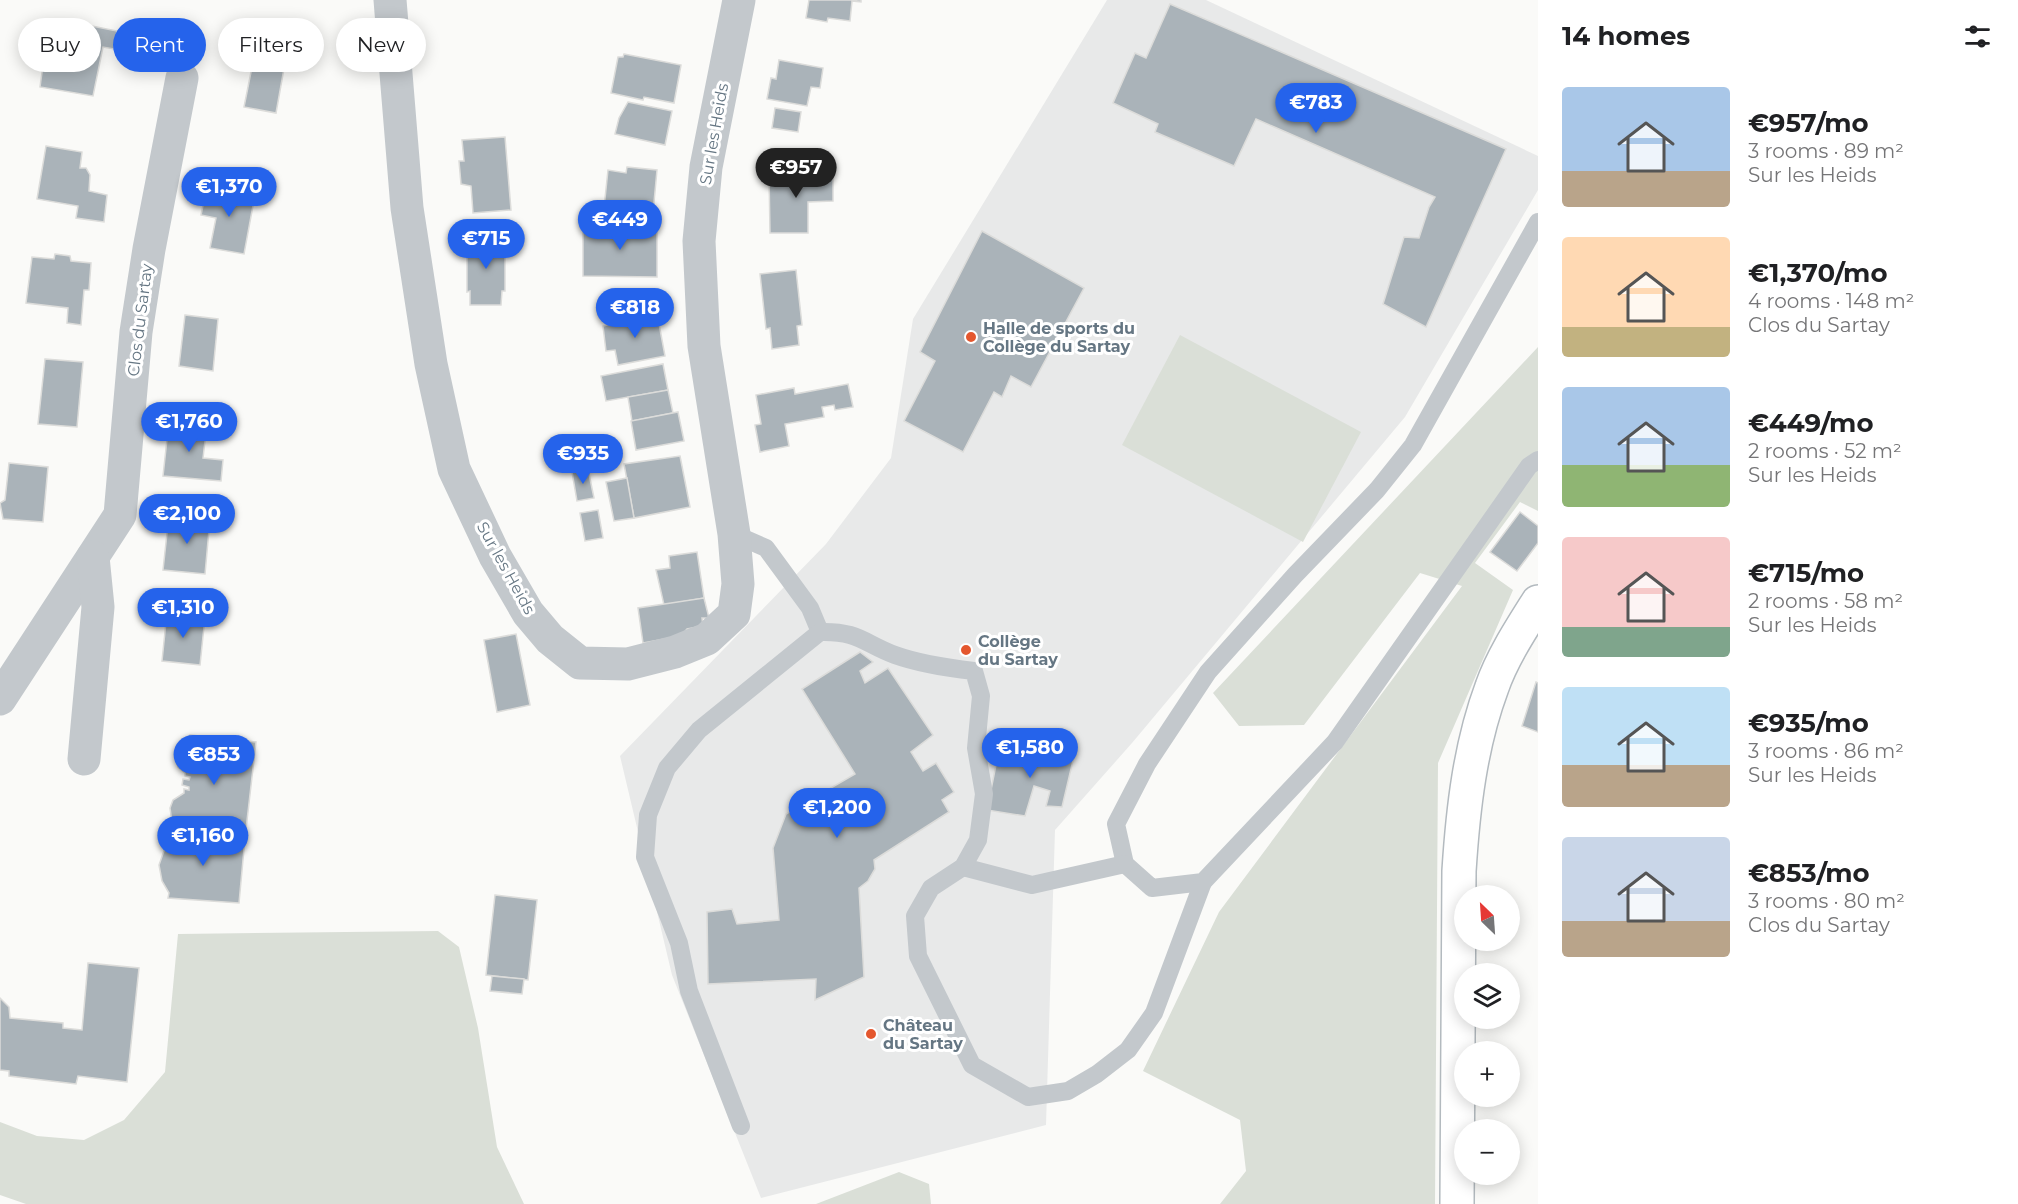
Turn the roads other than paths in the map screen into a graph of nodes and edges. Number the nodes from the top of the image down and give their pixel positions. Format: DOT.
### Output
graph roads {
  1 [pos="390,0"];
  2 [pos="739,0"];
  3 [pos="182,78"];
  4 [pos="1538,222"];
  5 [pos="1538,460"];
  6 [pos="734,534"];
  7 [pos="93,557"];
  8 [pos="1538,602"];
  9 [pos="820,632"];
  10 [pos="0,699"];
  11 [pos="84,759"];
  12 [pos="1125,864"];
  13 [pos="963,867"];
  14 [pos="1203,882"];
  15 [pos="741,1126"];
  16 [pos="1457,1204"];
  1 -- 6 [label="street, Sur les Heids"];
  2 -- 6 [label="street, Sur les Heids"];
  3 -- 7 [label="street, Clos du Sartay"];
  4 -- 12 [label="lane"];
  5 -- 14 [label="lane"];
  6 -- 9 [label="lane"];
  7 -- 10 [label="street, Clos du Sartay"];
  7 -- 11 [label="street"];
  8 -- 16 [label="main road"];
  9 -- 13 [label="lane"];
  9 -- 15 [label="lane"];
  12 -- 13 [label="lane"];
  12 -- 14 [label="lane"];
  13 -- 14 [label="lane"];
}
